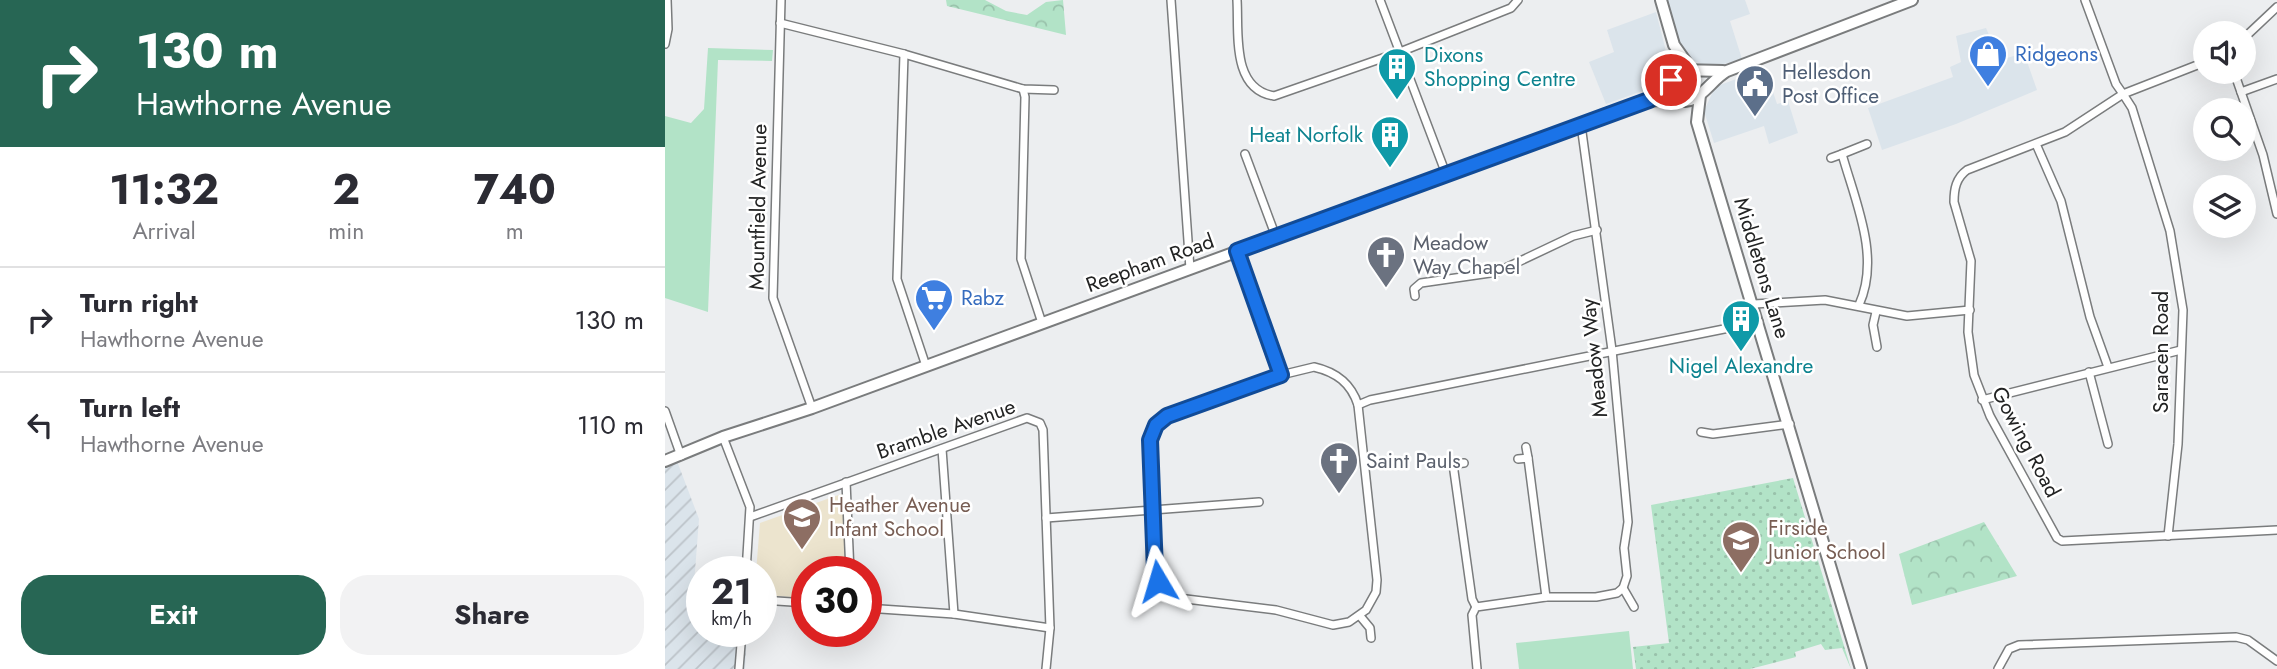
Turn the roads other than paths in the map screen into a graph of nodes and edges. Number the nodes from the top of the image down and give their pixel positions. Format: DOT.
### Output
graph roads {
  1 [pos="667,0"];
  2 [pos="781,0"];
  3 [pos="1171,0"];
  4 [pos="1237,0"];
  5 [pos="1380,0"];
  6 [pos="1518,0"];
  7 [pos="1661,0"];
  8 [pos="1912,0"];
  9 [pos="2085,0"];
  10 [pos="2277,7"];
  11 [pos="781,23"];
  12 [pos="2256,27"];
  13 [pos="665,44"];
  14 [pos="1674,45"];
  15 [pos="1400,52"];
  16 [pos="904,54"];
  17 [pos="2193,67"];
  18 [pos="1693,70"];
  19 [pos="1727,71"];
  20 [pos="1673,77"];
  21 [pos="2277,79"];
  22 [pos="2238,84"];
  23 [pos="1023,89"];
  24 [pos="1053,90"];
  25 [pos="2241,92"];
  26 [pos="1702,93"];
  27 [pos="2123,94"];
  28 [pos="1679,99"];
  29 [pos="1649,100"];
  30 [pos="1697,122"];
  31 [pos="1581,125"];
  32 [pos="1867,144"];
  33 [pos="2036,144"];
  34 [pos="1842,153"];
  35 [pos="1245,154"];
  36 [pos="1831,158"];
  37 [pos="1446,174"];
  38 [pos="2277,214"];
  39 [pos="1597,230"];
  40 [pos="1276,237"];
  41 [pos="1237,251"];
  42 [pos="1190,269"];
  43 [pos="1412,292"];
  44 [pos="1754,304"];
  45 [pos="1859,305"];
  46 [pos="1970,310"];
  47 [pos="1876,312"];
  48 [pos="1759,322"];
  49 [pos="1042,323"];
  50 [pos="1877,347"];
  51 [pos="1612,350"];
  52 [pos="2181,350"];
  53 [pos="926,366"];
  54 [pos="2108,367"];
  55 [pos="2089,372"];
  56 [pos="1281,375"];
  57 [pos="1982,400"];
  58 [pos="1358,405"];
  59 [pos="812,408"];
  60 [pos="665,411"];
  61 [pos="1790,424"];
  62 [pos="1701,432"];
  63 [pos="723,437"];
  64 [pos="2108,444"];
  65 [pos="1527,447"];
  66 [pos="942,449"];
  67 [pos="1452,454"];
  68 [pos="681,456"];
  69 [pos="1518,458"];
  70 [pos="1528,458"];
  71 [pos="665,461"];
  72 [pos="1464,463"];
  73 [pos="1454,464"];
  74 [pos="846,482"];
  75 [pos="1259,502"];
  76 [pos="1153,511"];
  77 [pos="750,517"];
  78 [pos="1046,518"];
  79 [pos="2277,530"];
  80 [pos="2168,536"];
  81 [pos="747,556"];
  82 [pos="849,556"];
  83 [pos="1623,587"];
  84 [pos="1546,597"];
  85 [pos="1476,607"];
  86 [pos="1633,607"];
  87 [pos="882,609"];
  88 [pos="954,614"];
  89 [pos="1360,616"];
  90 [pos="1050,628"];
  91 [pos="1371,638"];
  92 [pos="741,647"];
  93 [pos="2277,661"];
  94 [pos="1862,668"];
  95 [pos="739,669"];
  96 [pos="1046,669"];
  97 [pos="1477,669"];
  98 [pos="1998,669"];
  1 -- 13 [label="street"];
  2 -- 11 [label="street, Mountfield Avenue"];
  3 -- 42 [label="street"];
  4 -- 15 [label="street"];
  5 -- 15 [label="street"];
  6 -- 15 [label="street"];
  7 -- 14 [label="street"];
  8 -- 19 [label="street, Reepham Road"];
  9 -- 27 [label="street"];
  10 -- 12 [label="street"];
  11 -- 16 [label="street"];
  11 -- 59 [label="street, Mountfield Avenue"];
  14 -- 18 [label="street"];
  14 -- 20 [label="street"];
  15 -- 37 [label="street"];
  16 -- 23 [label="street"];
  16 -- 53 [label="street"];
  17 -- 27 [label="street, Gowing Road"];
  18 -- 19 [label="street, Reepham Road"];
  18 -- 20 [label="street, Reepham Road"];
  18 -- 26 [label="street"];
  19 -- 26 [label="street, Reepham Road"];
  20 -- 28 [label="street"];
  20 -- 29 [label="street, Reepham Road"];
  21 -- 25 [label="street"];
  22 -- 25 [label="street"];
  23 -- 24 [label="street"];
  23 -- 49 [label="street"];
  25 -- 38 [label="street"];
  26 -- 28 [label="street, Reepham Road"];
  26 -- 30 [label="street, Middletons Lane"];
  27 -- 33 [label="street, Gowing Road"];
  27 -- 52 [label="street, Saracen Road"];
  28 -- 29 [label="street, Reepham Road"];
  28 -- 30 [label="street, Middletons Lane"];
  29 -- 31 [label="street, Reepham Road"];
  30 -- 44 [label="street, Middletons Lane"];
  31 -- 37 [label="street, Reepham Road"];
  31 -- 39 [label="street, Meadow Way"];
  32 -- 34 [label="street"];
  33 -- 46 [label="street, Gowing Road"];
  33 -- 54 [label="street"];
  34 -- 36 [label="street"];
  34 -- 45 [label="street"];
  35 -- 40 [label="street"];
  37 -- 40 [label="street, Reepham Road"];
  39 -- 43 [label="street"];
  39 -- 51 [label="street, Meadow Way"];
  40 -- 41 [label="street, Reepham Road"];
  41 -- 42 [label="street, Reepham Road"];
  41 -- 56 [label="street"];
  42 -- 49 [label="street, Reepham Road"];
  44 -- 45 [label="street"];
  44 -- 48 [label="street, Middletons Lane"];
  45 -- 47 [label="street"];
  46 -- 47 [label="street"];
  46 -- 57 [label="street, Gowing Road"];
  47 -- 50 [label="street"];
  48 -- 51 [label="street"];
  48 -- 61 [label="street, Middletons Lane"];
  49 -- 53 [label="street, Reepham Road"];
  51 -- 58 [label="street"];
  51 -- 83 [label="street, Meadow Way"];
  52 -- 54 [label="street"];
  52 -- 80 [label="street, Saracen Road"];
  53 -- 59 [label="street, Reepham Road"];
  54 -- 55 [label="street"];
  55 -- 57 [label="street"];
  55 -- 64 [label="street"];
  56 -- 58 [label="street"];
  56 -- 76 [label="street"];
  57 -- 80 [label="street, Gowing Road"];
  58 -- 89 [label="street"];
  59 -- 63 [label="street, Reepham Road"];
  60 -- 68 [label="street"];
  61 -- 62 [label="street"];
  61 -- 94 [label="street, Middletons Lane"];
  63 -- 68 [label="street, Reepham Road"];
  63 -- 77 [label="street"];
  65 -- 70 [label="street"];
  66 -- 74 [label="street, Bramble Avenue"];
  66 -- 78 [label="street, Bramble Avenue"];
  66 -- 88 [label="street"];
  67 -- 73 [label="street"];
  68 -- 71 [label="street, Reepham Road"];
  69 -- 70 [label="street"];
  70 -- 84 [label="street"];
  72 -- 73 [label="street"];
  73 -- 85 [label="street"];
  74 -- 77 [label="street, Bramble Avenue"];
  74 -- 82 [label="street"];
  75 -- 76 [label="street"];
  76 -- 78 [label="street"];
  76 -- 89 [label="street"];
  77 -- 81 [label="street"];
  78 -- 90 [label="street, Bramble Avenue"];
  79 -- 80 [label="street, Gowing Road"];
  83 -- 84 [label="street"];
  83 -- 86 [label="street, Meadow Way"];
  84 -- 85 [label="street"];
  85 -- 97 [label="street"];
  87 -- 88 [label="street"];
  88 -- 90 [label="street"];
  89 -- 91 [label="street"];
  90 -- 96 [label="street, Bramble Avenue"];
  92 -- 95 [label="street"];
  93 -- 98 [label="street"];
}
